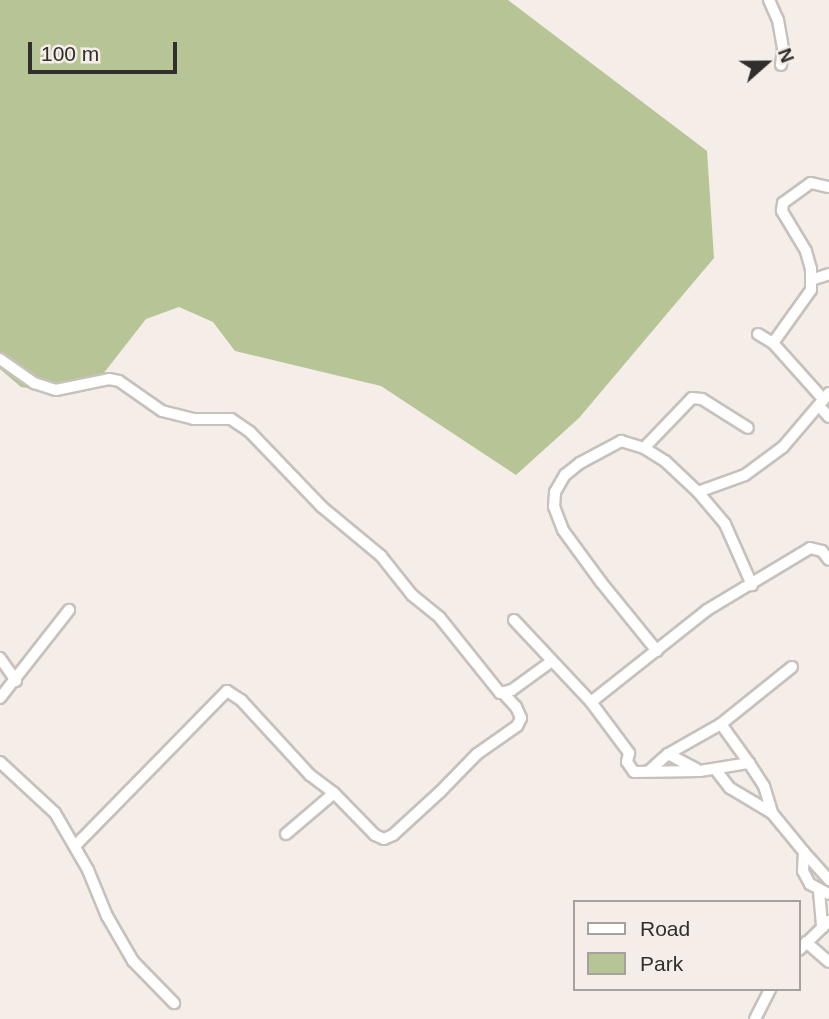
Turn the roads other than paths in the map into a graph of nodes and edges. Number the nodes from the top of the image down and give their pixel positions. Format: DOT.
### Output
graph roads {
  1 [pos="769,0"];
  2 [pos="780,65"];
  3 [pos="829,187"];
  4 [pos="829,274"];
  5 [pos="811,280"];
  6 [pos="758,334"];
  7 [pos="773,343"];
  8 [pos="0,359"];
  9 [pos="824,400"];
  10 [pos="829,417"];
  11 [pos="748,428"];
  12 [pos="644,448"];
  13 [pos="698,492"];
  14 [pos="829,560"];
  15 [pos="752,585"];
  16 [pos="69,610"];
  17 [pos="514,620"];
  18 [pos="657,651"];
  19 [pos="0,658"];
  20 [pos="552,661"];
  21 [pos="792,667"];
  22 [pos="16,681"];
  23 [pos="503,694"];
  24 [pos="0,698"];
  25 [pos="591,702"];
  26 [pos="721,724"];
  27 [pos="668,754"];
  28 [pos="0,762"];
  29 [pos="749,763"];
  30 [pos="715,769"];
  31 [pos="700,771"];
  32 [pos="648,772"];
  33 [pos="334,793"];
  34 [pos="772,813"];
  35 [pos="286,834"];
  36 [pos="75,846"];
  37 [pos="804,852"];
  38 [pos="829,880"];
  39 [pos="824,892"];
  40 [pos="825,925"];
  41 [pos="803,946"];
  42 [pos="829,962"];
  43 [pos="769,991"];
  44 [pos="174,1003"];
  45 [pos="755,1019"];
  1 -- 2 [label="street"];
  3 -- 5 [label="street"];
  4 -- 5 [label="street"];
  5 -- 7 [label="street"];
  6 -- 7 [label="street"];
  7 -- 9 [label="street"];
  8 -- 23 [label="street"];
  9 -- 10 [label="street"];
  9 -- 13 [label="street"];
  11 -- 12 [label="street"];
  12 -- 13 [label="street"];
  12 -- 18 [label="street"];
  13 -- 15 [label="street"];
  14 -- 15 [label="street"];
  15 -- 18 [label="street"];
  16 -- 22 [label="street"];
  17 -- 20 [label="street"];
  18 -- 25 [label="street"];
  19 -- 22 [label="street"];
  20 -- 23 [label="street"];
  20 -- 25 [label="street"];
  21 -- 26 [label="street"];
  22 -- 24 [label="street"];
  23 -- 33 [label="street"];
  25 -- 32 [label="street"];
  26 -- 27 [label="street"];
  26 -- 29 [label="street"];
  27 -- 31 [label="street"];
  27 -- 32 [label="street"];
  28 -- 36 [label="street"];
  29 -- 30 [label="street"];
  29 -- 34 [label="street"];
  30 -- 31 [label="street"];
  30 -- 34 [label="street"];
  31 -- 32 [label="street"];
  33 -- 35 [label="street"];
  33 -- 36 [label="street"];
  34 -- 37 [label="street"];
  36 -- 44 [label="street"];
  37 -- 38 [label="street"];
  37 -- 39 [label="street"];
  39 -- 40 [label="street"];
  40 -- 41 [label="street"];
  41 -- 42 [label="street"];
  43 -- 45 [label="street"];
}
